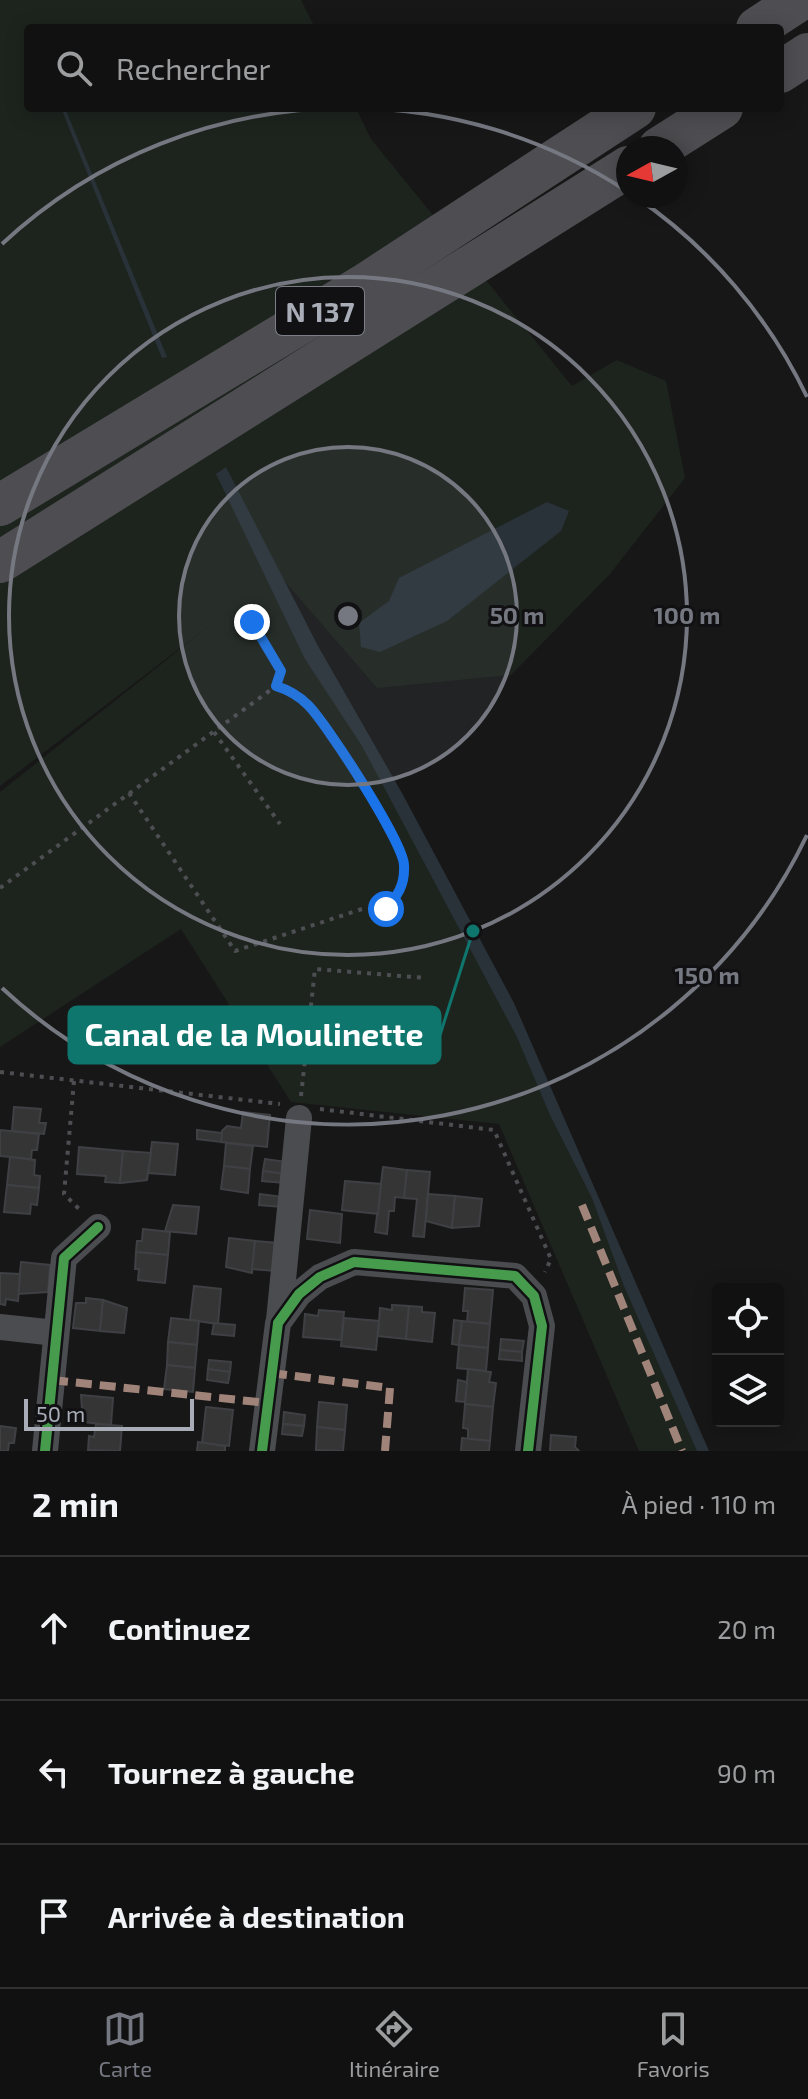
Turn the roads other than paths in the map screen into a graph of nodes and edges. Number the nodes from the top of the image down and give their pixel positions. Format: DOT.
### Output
graph roads {
  1 [pos="800,0"];
  2 [pos="763,24"];
  3 [pos="808,54"];
  4 [pos="784,69"];
  5 [pos="629,112"];
  6 [pos="716,112"];
  7 [pos="678,136"];
  8 [pos="616,175"];
  9 [pos="0,505"];
  10 [pos="0,562"];
  11 [pos="299,1118"];
  12 [pos="98,1227"];
  13 [pos="278,1323"];
  14 [pos="0,1327"];
  15 [pos="56,1333"];
  16 [pos="45,1451"];
  17 [pos="262,1451"];
  18 [pos="528,1451"];
  1 -- 2 [label="highway"];
  3 -- 4 [label="highway"];
  5 -- 9 [label="highway, N 137"];
  6 -- 7 [label="highway"];
  8 -- 10 [label="highway, N 137"];
  11 -- 13 [label="street"];
  12 -- 15 [label="street"];
  13 -- 17 [label="street"];
  13 -- 18 [label="street"];
  14 -- 15 [label="street"];
  15 -- 16 [label="street"];
}
